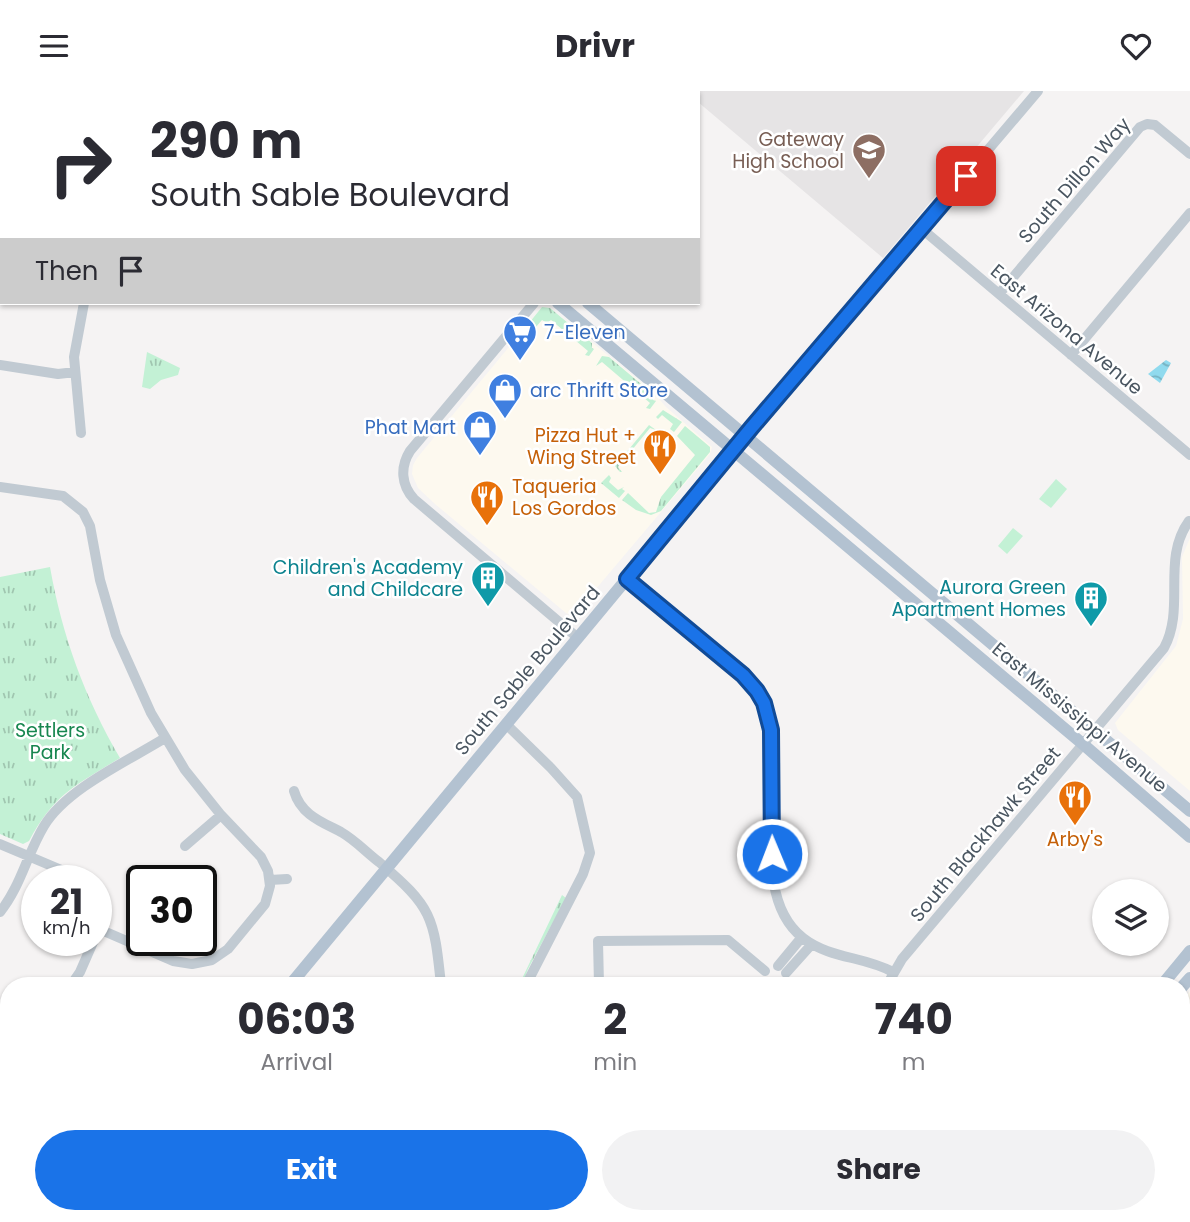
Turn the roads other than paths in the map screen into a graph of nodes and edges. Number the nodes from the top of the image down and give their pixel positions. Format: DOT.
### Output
graph roads {
  1 [pos="1038,91"];
  2 [pos="1187,151"];
  3 [pos="1190,213"];
  4 [pos="922,229"];
  5 [pos="999,294"];
  6 [pos="84,305"];
  7 [pos="532,305"];
  8 [pos="560,305"];
  9 [pos="590,305"];
  10 [pos="1071,355"];
  11 [pos="0,365"];
  12 [pos="75,372"];
  13 [pos="81,433"];
  14 [pos="746,435"];
  15 [pos="734,449"];
  16 [pos="1188,449"];
  17 [pos="0,487"];
  18 [pos="86,497"];
  19 [pos="78,506"];
  20 [pos="1188,521"];
  21 [pos="627,579"];
  22 [pos="578,638"];
  23 [pos="506,725"];
  24 [pos="1095,731"];
  25 [pos="165,738"];
  26 [pos="1084,745"];
  27 [pos="294,791"];
  28 [pos="1190,811"];
  29 [pos="221,815"];
  30 [pos="1190,837"];
  31 [pos="0,844"];
  32 [pos="185,846"];
  33 [pos="29,857"];
  34 [pos="48,865"];
  35 [pos="387,869"];
  36 [pos="287,879"];
  37 [pos="270,880"];
  38 [pos="0,912"];
  39 [pos="802,937"];
  40 [pos="112,938"];
  41 [pos="812,944"];
  42 [pos="1190,951"];
  43 [pos="87,956"];
  44 [pos="204,963"];
  45 [pos="765,971"];
  46 [pos="893,972"];
  47 [pos="207,975"];
  48 [pos="77,977"];
  49 [pos="297,977"];
  50 [pos="440,977"];
  51 [pos="530,977"];
  52 [pos="599,977"];
  53 [pos="891,977"];
  54 [pos="1169,977"];
  1 -- 4 [label="street, South Sable Boulevard"];
  2 -- 5 [label="street, South Dillon Way"];
  3 -- 10 [label="street"];
  4 -- 5 [label="street, East Arizona Avenue"];
  4 -- 14 [label="street, South Sable Boulevard"];
  5 -- 10 [label="street, East Arizona Avenue"];
  6 -- 12 [label="street"];
  7 -- 22 [label="street"];
  8 -- 15 [label="main road, East Mississippi Avenue"];
  9 -- 14 [label="main road, East Mississippi Avenue"];
  10 -- 16 [label="street, East Arizona Avenue"];
  11 -- 12 [label="street"];
  12 -- 13 [label="street"];
  14 -- 15 [label="main road, South Sable Boulevard"];
  14 -- 24 [label="main road, East Mississippi Avenue"];
  15 -- 21 [label="main road, South Sable Boulevard"];
  15 -- 26 [label="main road, East Mississippi Avenue"];
  17 -- 19 [label="street"];
  18 -- 19 [label="street"];
  19 -- 25 [label="street"];
  20 -- 24 [label="street, South Blackhawk Street"];
  21 -- 22 [label="main road, South Sable Boulevard"];
  21 -- 39 [label="street"];
  22 -- 23 [label="main road, South Sable Boulevard"];
  23 -- 35 [label="main road, South Sable Boulevard"];
  23 -- 51 [label="street"];
  24 -- 26 [label="street, South Blackhawk Street"];
  24 -- 28 [label="main road, East Mississippi Avenue"];
  25 -- 29 [label="street"];
  25 -- 33 [label="street"];
  26 -- 30 [label="main road, East Mississippi Avenue"];
  26 -- 46 [label="street, South Blackhawk Street"];
  27 -- 35 [label="street"];
  29 -- 32 [label="street"];
  29 -- 37 [label="street"];
  31 -- 33 [label="street"];
  33 -- 34 [label="street"];
  33 -- 38 [label="street"];
  35 -- 49 [label="main road, South Sable Boulevard"];
  35 -- 50 [label="street"];
  36 -- 37 [label="street"];
  37 -- 44 [label="street"];
  39 -- 41 [label="street"];
  39 -- 41 [label="street"];
  40 -- 44 [label="street"];
  41 -- 46 [label="street"];
  42 -- 54 [label="main road"];
  43 -- 48 [label="street"];
  44 -- 47 [label="street"];
  45 -- 52 [label="street"];
  46 -- 53 [label="street, South Blackhawk Street"];
}
